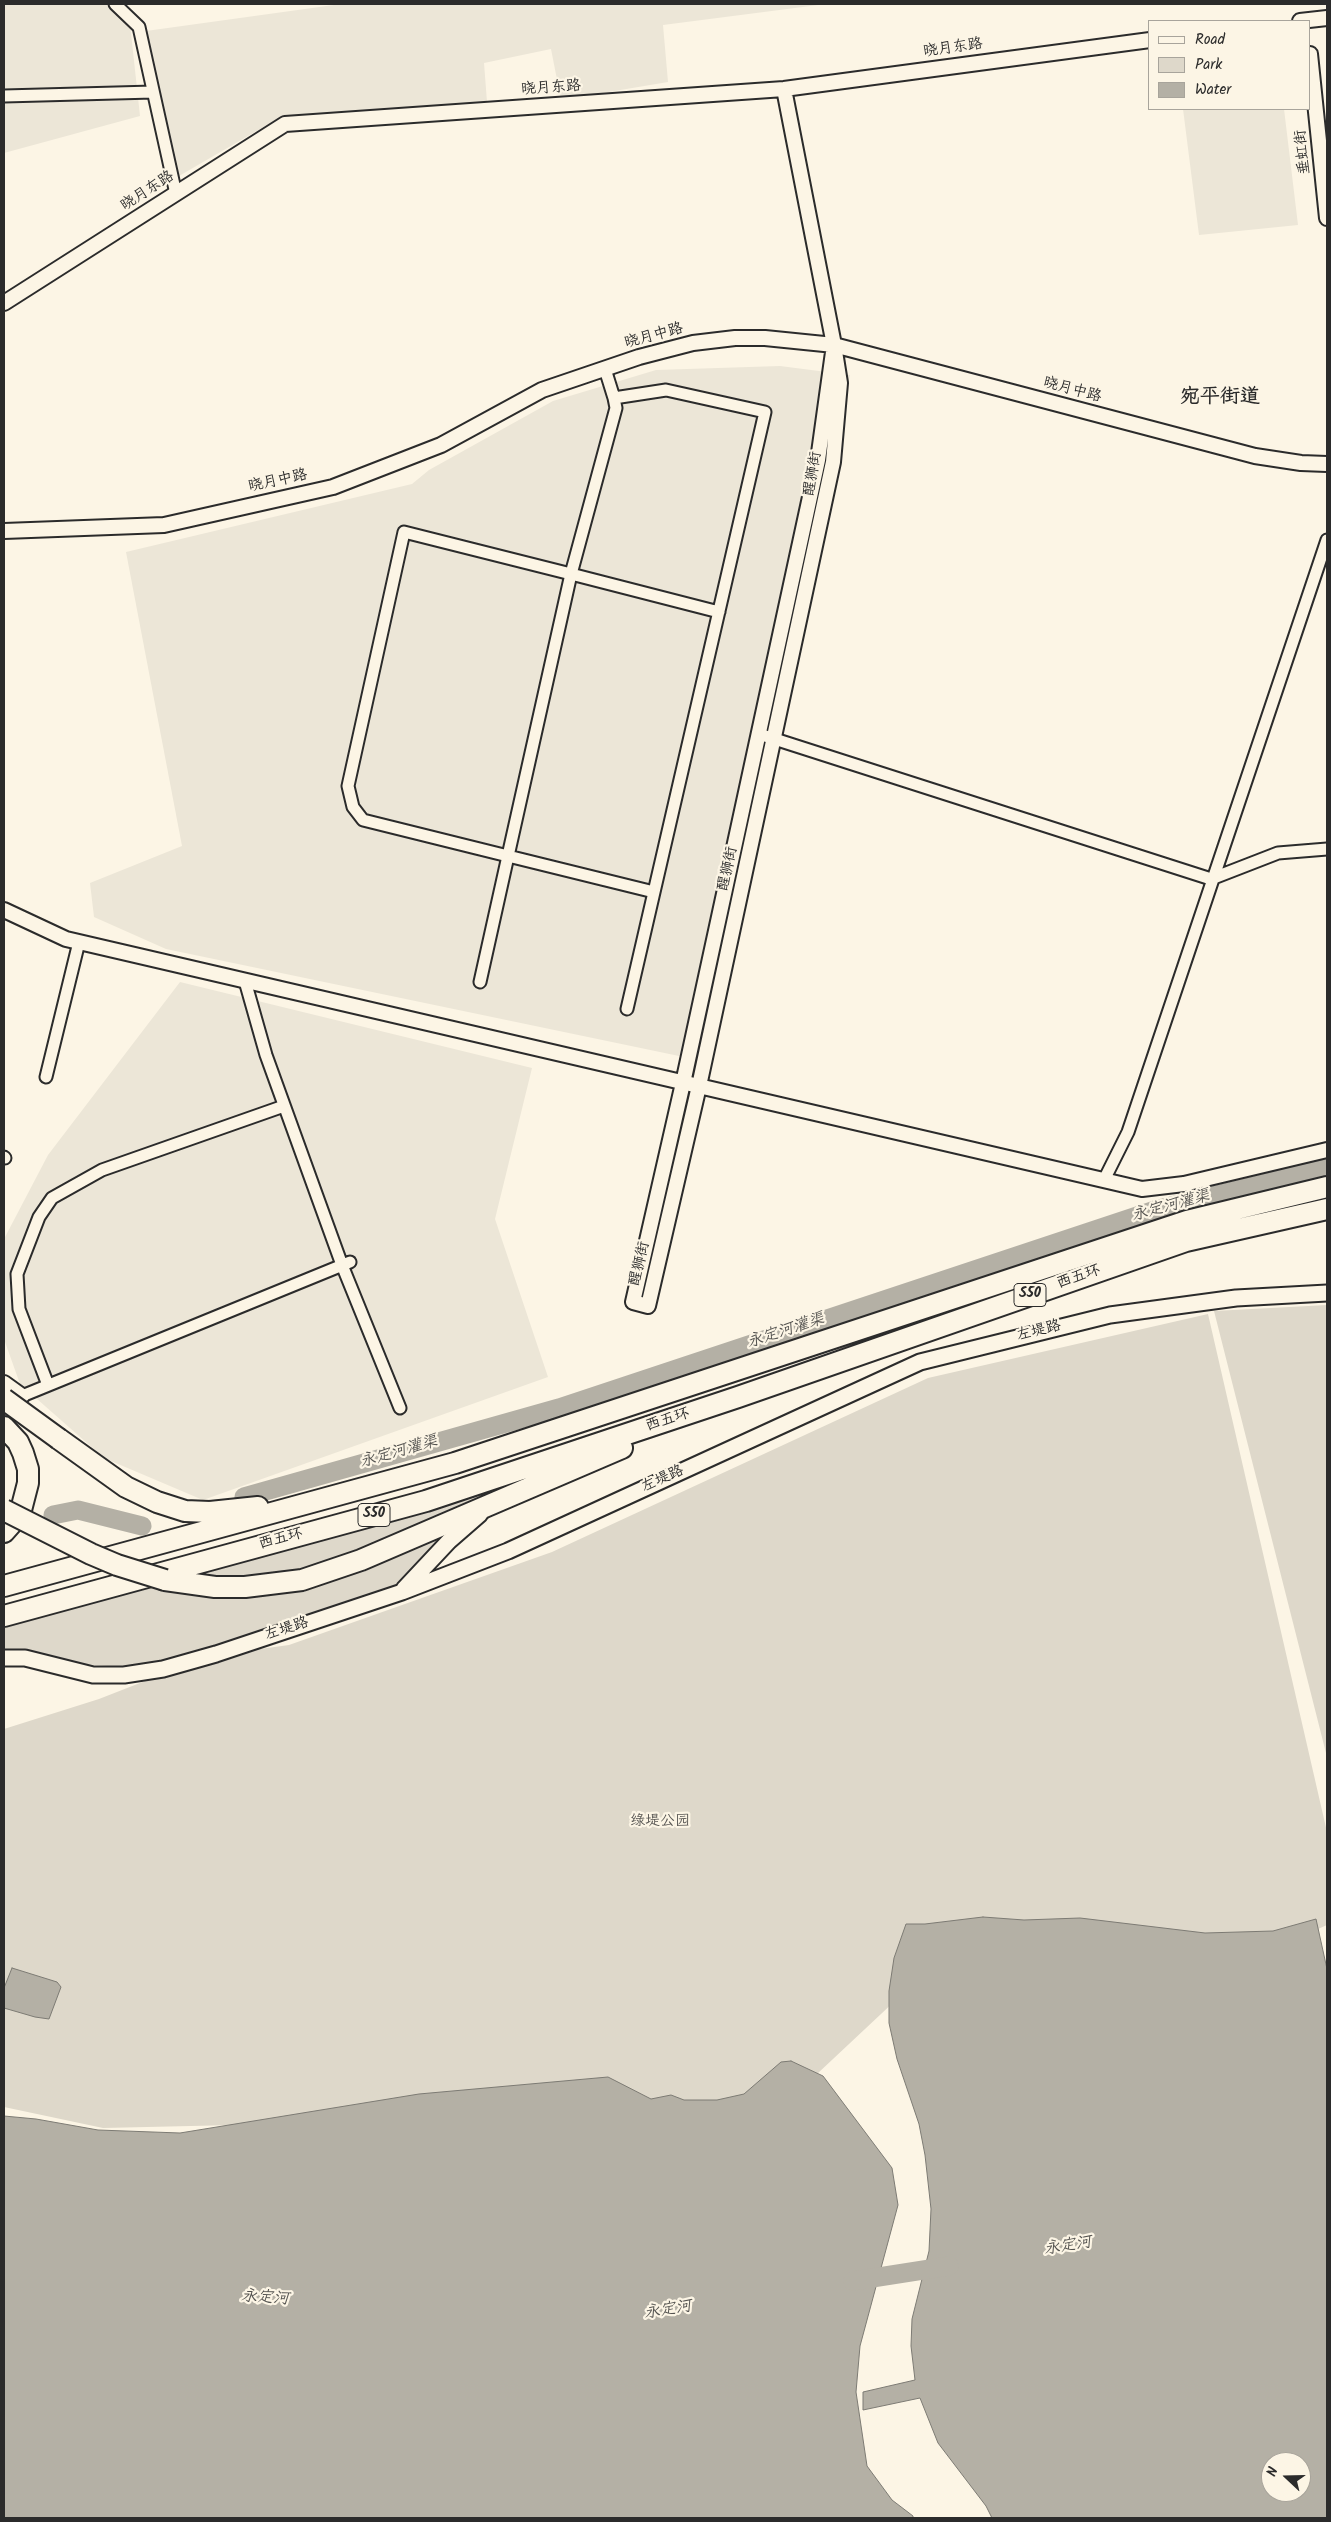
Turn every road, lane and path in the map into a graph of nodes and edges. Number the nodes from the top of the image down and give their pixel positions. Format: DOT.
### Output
graph roads {
  1 [pos="115,4"];
  2 [pos="1327,18"];
  3 [pos="1311,20"];
  4 [pos="1148,40"];
  5 [pos="1311,64"];
  6 [pos="784,89"];
  7 [pos="153,92"];
  8 [pos="4,96"];
  9 [pos="176,194"];
  10 [pos="1327,218"];
  11 [pos="4,303"];
  12 [pos="834,345"];
  13 [pos="605,368"];
  14 [pos="614,398"];
  15 [pos="1327,464"];
  16 [pos="4,531"];
  17 [pos="1327,540"];
  18 [pos="571,574"];
  19 [pos="719,612"];
  20 [pos="759,734"];
  21 [pos="774,739"];
  22 [pos="1327,849"];
  23 [pos="508,856"];
  24 [pos="1211,878"];
  25 [pos="654,892"];
  26 [pos="4,910"];
  27 [pos="79,942"];
  28 [pos="245,981"];
  29 [pos="480,982"];
  30 [pos="627,1009"];
  31 [pos="46,1077"];
  32 [pos="683,1083"];
  33 [pos="699,1086"];
  34 [pos="284,1106"];
  35 [pos="1327,1150"];
  36 [pos="1104,1180"];
  37 [pos="1327,1187"];
  38 [pos="1327,1209"];
  39 [pos="346,1264"];
  40 [pos="1327,1293"];
  41 [pos="4,1384"];
  42 [pos="48,1385"];
  43 [pos="738,1398"];
  44 [pos="10,1403"];
  45 [pos="400,1408"];
  46 [pos="6,1429"];
  47 [pos="322,1500"];
  48 [pos="494,1504"];
  49 [pos="4,1510"];
  50 [pos="4,1532"];
  51 [pos="4,1586"];
  52 [pos="402,1592"];
  53 [pos="4,1616"];
  54 [pos="4,1658"];
  1 -- 7 [label="street"];
  2 -- 3 [label="street"];
  4 -- 6 [label="street, 晓月东路"];
  5 -- 10 [label="street, 垂虹街"];
  6 -- 9 [label="street, 晓月东路"];
  6 -- 12 [label="street, 醒狮街"];
  7 -- 8 [label="street"];
  7 -- 9 [label="street"];
  9 -- 11 [label="street, 晓月东路"];
  12 -- 13 [label="street, 晓月中路"];
  12 -- 15 [label="street, 晓月中路"];
  12 -- 20 [label="street, 醒狮街"];
  12 -- 21 [label="street, 醒狮街"];
  13 -- 14 [label="street"];
  13 -- 16 [label="street, 晓月中路"];
  14 -- 18 [label="street"];
  14 -- 19 [label="street"];
  17 -- 24 [label="street"];
  18 -- 19 [label="street"];
  18 -- 23 [label="street"];
  18 -- 23 [label="street"];
  19 -- 25 [label="street"];
  20 -- 21 [label="street"];
  20 -- 32 [label="street, 醒狮街"];
  21 -- 24 [label="street"];
  21 -- 33 [label="street, 醒狮街"];
  22 -- 24 [label="street"];
  23 -- 25 [label="street"];
  23 -- 29 [label="street"];
  24 -- 36 [label="street"];
  25 -- 30 [label="street"];
  26 -- 27 [label="street"];
  27 -- 28 [label="street"];
  27 -- 31 [label="street"];
  28 -- 32 [label="street"];
  28 -- 34 [label="street"];
  32 -- 33 [label="street"];
  32 -- 33 [label="street, 醒狮街"];
  33 -- 36 [label="street"];
  34 -- 39 [label="street"];
  34 -- 42 [label="street"];
  35 -- 36 [label="street"];
  37 -- 47 [label="highway, 西五环 / S50"];
  38 -- 43 [label="highway, 西五环 / S50"];
  39 -- 42 [label="street"];
  39 -- 45 [label="street"];
  40 -- 52 [label="main road, 左堤路"];
  41 -- 44 [label="street"];
  42 -- 44 [label="street"];
  43 -- 48 [label="highway"];
  43 -- 53 [label="highway, 西五环 / S50"];
  44 -- 47 [label="highway, bridge"];
  46 -- 50 [label="highway"];
  47 -- 51 [label="highway, 西五环 / S50"];
  48 -- 49 [label="highway, bridge"];
  48 -- 52 [label="main road"];
  52 -- 54 [label="main road, 左堤路"];
}
